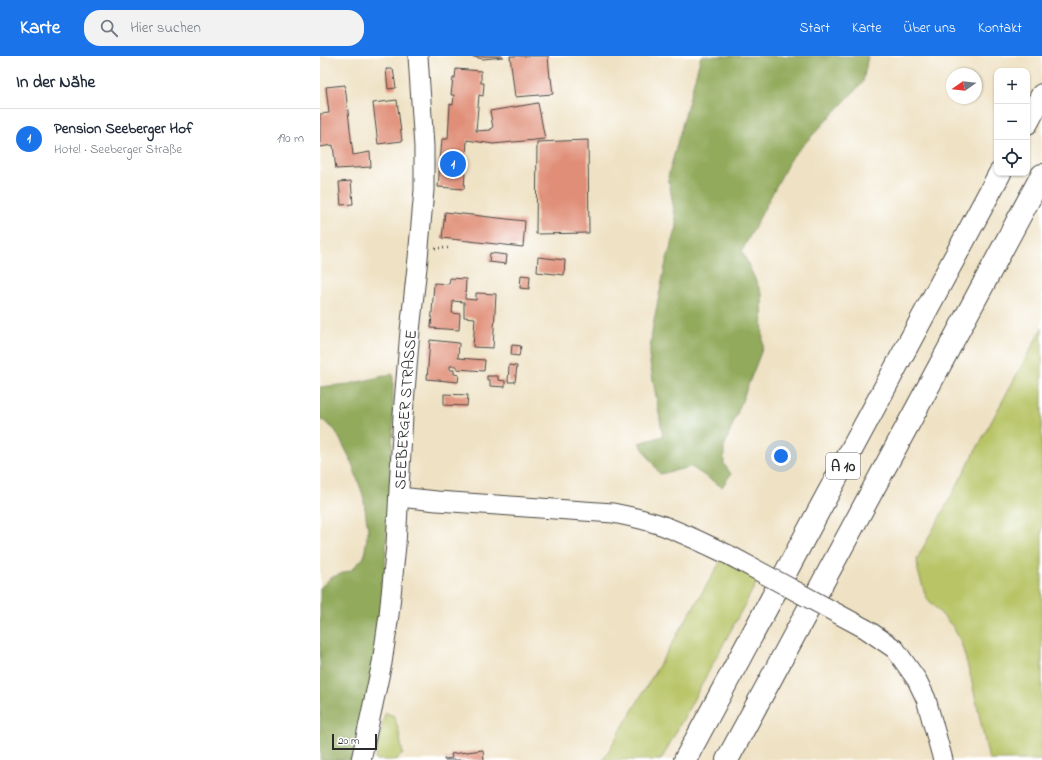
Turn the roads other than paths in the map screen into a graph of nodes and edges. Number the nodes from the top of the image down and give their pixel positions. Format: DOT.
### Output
graph roads {
  1 [pos="418,56"];
  2 [pos="1042,95"];
  3 [pos="1030,117"];
  4 [pos="1042,175"];
  5 [pos="998,176"];
  6 [pos="399,497"];
  7 [pos="361,760"];
  8 [pos="685,760"];
  9 [pos="727,760"];
  10 [pos="943,760"];
  1 -- 6 [label="street, SEEBERGER STRASSE"];
  2 -- 3 [label="highway"];
  4 -- 9 [label="highway, A 10"];
  5 -- 8 [label="highway, A 10"];
  6 -- 7 [label="street, SEEBERGER STRASSE"];
  6 -- 10 [label="street, bridge"];
}
